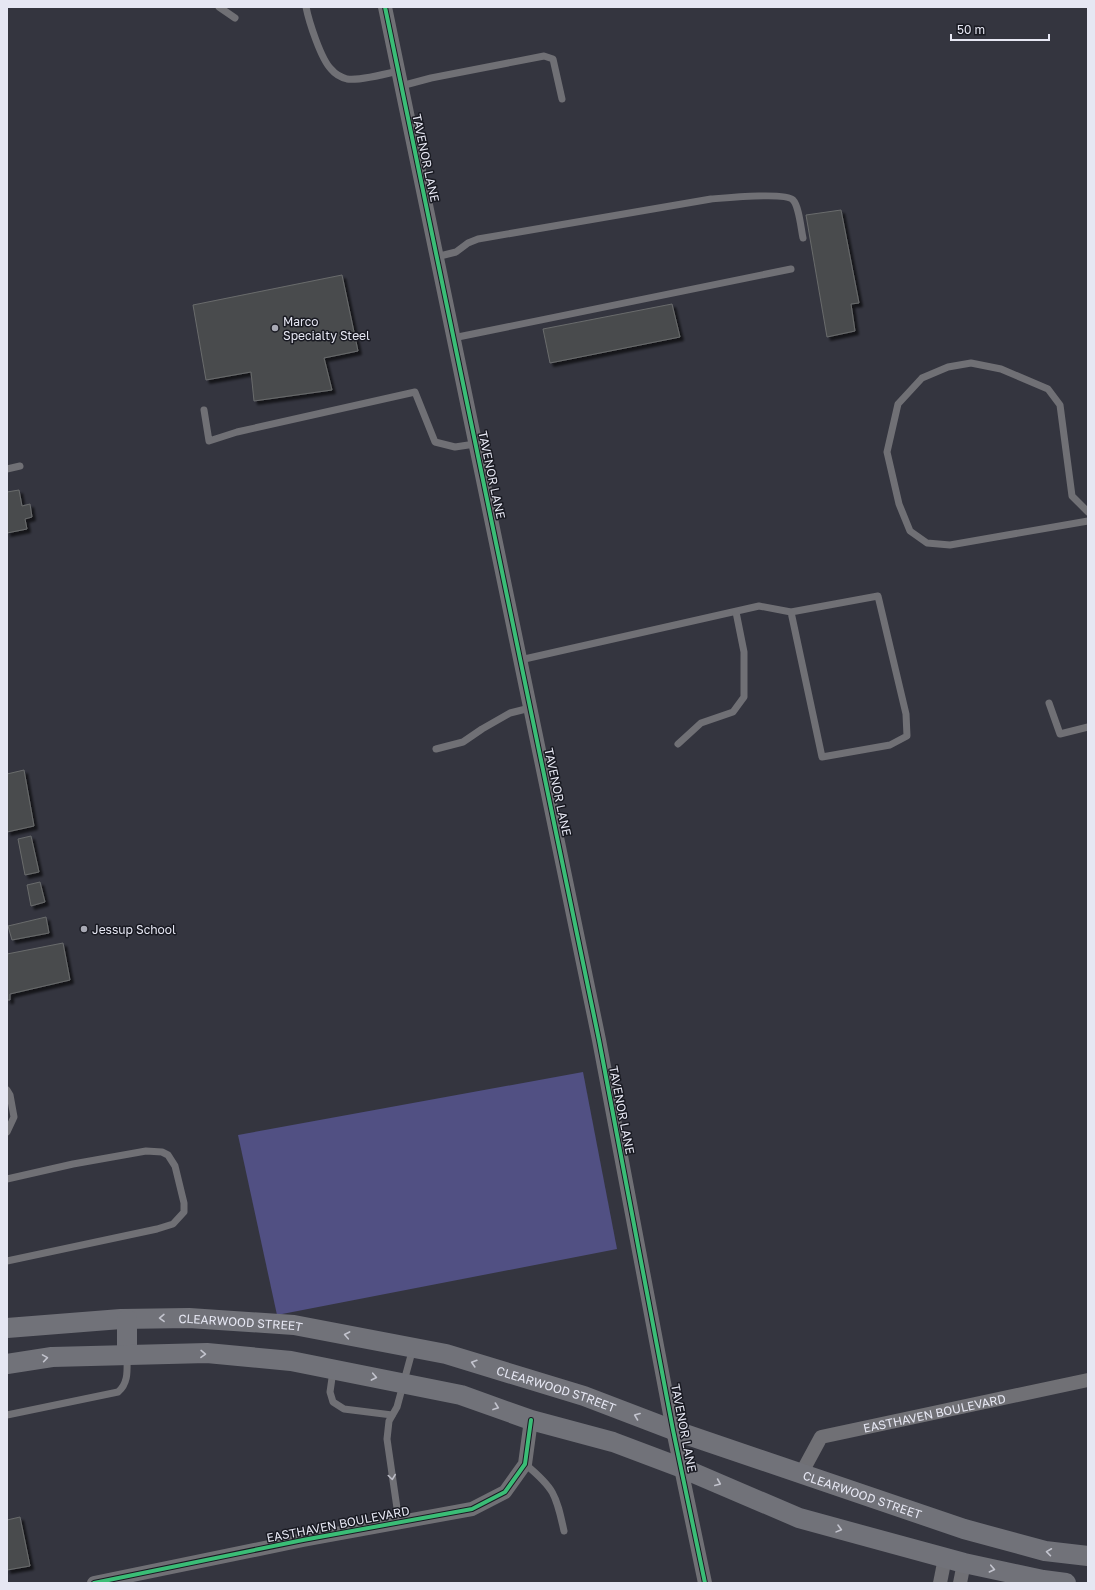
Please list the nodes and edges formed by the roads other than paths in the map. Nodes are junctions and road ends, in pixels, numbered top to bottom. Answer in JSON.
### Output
{"nodes":[{"id":1,"x":219,"y":7,"type":"edge"},
{"id":2,"x":306,"y":7,"type":"edge"},
{"id":3,"x":385,"y":7,"type":"edge"},
{"id":4,"x":235,"y":18,"type":"dead end"},
{"id":5,"x":398,"y":71,"type":"junction"},
{"id":6,"x":401,"y":86,"type":"junction"},
{"id":7,"x":562,"y":99,"type":"dead end"},
{"id":8,"x":803,"y":238,"type":"dead end"},
{"id":9,"x":436,"y":257,"type":"junction"},
{"id":10,"x":791,"y":269,"type":"dead end"},
{"id":11,"x":453,"y":338,"type":"junction"},
{"id":12,"x":204,"y":410,"type":"dead end"},
{"id":13,"x":475,"y":444,"type":"junction"},
{"id":14,"x":20,"y":466,"type":"dead end"},
{"id":15,"x":7,"y":469,"type":"edge"},
{"id":16,"x":1088,"y":512,"type":"edge"},
{"id":17,"x":1088,"y":521,"type":"edge"},
{"id":18,"x":736,"y":612,"type":"junction"},
{"id":19,"x":791,"y":612,"type":"junction"},
{"id":20,"x":520,"y":660,"type":"junction"},
{"id":21,"x":1049,"y":703,"type":"dead end"},
{"id":22,"x":530,"y":708,"type":"junction"},
{"id":23,"x":1088,"y":728,"type":"edge"},
{"id":24,"x":678,"y":744,"type":"dead end"},
{"id":25,"x":436,"y":749,"type":"dead end"},
{"id":26,"x":7,"y":1090,"type":"edge"},
{"id":27,"x":7,"y":1132,"type":"edge"},
{"id":28,"x":7,"y":1179,"type":"edge"},
{"id":29,"x":7,"y":1261,"type":"edge"},
{"id":30,"x":127,"y":1318,"type":"junction"},
{"id":31,"x":7,"y":1328,"type":"edge"},
{"id":32,"x":413,"y":1348,"type":"junction"},
{"id":33,"x":127,"y":1354,"type":"junction"},
{"id":34,"x":7,"y":1364,"type":"edge"},
{"id":35,"x":333,"y":1369,"type":"junction"},
{"id":36,"x":1088,"y":1380,"type":"edge"},
{"id":37,"x":404,"y":1383,"type":"junction"},
{"id":38,"x":7,"y":1415,"type":"edge"},
{"id":39,"x":392,"y":1415,"type":"junction"},
{"id":40,"x":531,"y":1420,"type":"junction"},
{"id":41,"x":674,"y":1430,"type":"junction"},
{"id":42,"x":525,"y":1464,"type":"junction"},
{"id":43,"x":682,"y":1468,"type":"junction"},
{"id":44,"x":801,"y":1474,"type":"junction"},
{"id":45,"x":399,"y":1522,"type":"junction"},
{"id":46,"x":964,"y":1529,"type":"junction"},
{"id":47,"x":564,"y":1531,"type":"dead end"},
{"id":48,"x":1088,"y":1556,"type":"edge"},
{"id":49,"x":945,"y":1558,"type":"junction"},
{"id":50,"x":964,"y":1563,"type":"junction"},
{"id":51,"x":1017,"y":1579,"type":"edge"},
{"id":52,"x":94,"y":1583,"type":"edge"},
{"id":53,"x":705,"y":1583,"type":"edge"},
{"id":54,"x":940,"y":1583,"type":"edge"},
{"id":55,"x":960,"y":1583,"type":"edge"},
{"id":56,"x":1066,"y":1583,"type":"edge"}],
"edges":[{"from":1,"to":4,"type":"lane"},
{"from":2,"to":5,"type":"lane"},
{"from":3,"to":5,"type":"street","name":"TAVENOR LANE"},
{"from":5,"to":6,"type":"street","name":"TAVENOR LANE"},
{"from":6,"to":7,"type":"lane"},
{"from":6,"to":9,"type":"street","name":"TAVENOR LANE"},
{"from":8,"to":9,"type":"lane"},
{"from":9,"to":11,"type":"street","name":"TAVENOR LANE"},
{"from":10,"to":11,"type":"lane"},
{"from":11,"to":13,"type":"street","name":"TAVENOR LANE"},
{"from":12,"to":13,"type":"lane"},
{"from":13,"to":20,"type":"street","name":"TAVENOR LANE"},
{"from":14,"to":15,"type":"lane"},
{"from":16,"to":17,"type":"lane"},
{"from":18,"to":19,"type":"lane"},
{"from":18,"to":20,"type":"lane"},
{"from":18,"to":24,"type":"lane"},
{"from":19,"to":19,"type":"lane"},
{"from":20,"to":22,"type":"street","name":"TAVENOR LANE"},
{"from":21,"to":23,"type":"lane"},
{"from":22,"to":25,"type":"lane"},
{"from":22,"to":41,"type":"street","name":"TAVENOR LANE"},
{"from":26,"to":27,"type":"lane"},
{"from":28,"to":29,"type":"lane"},
{"from":30,"to":31,"type":"main road","name":"CLEARWOOD STREET"},
{"from":32,"to":30,"type":"main road","name":"CLEARWOOD STREET","one_way":true},
{"from":30,"to":33,"type":"main road"},
{"from":32,"to":37,"type":"lane"},
{"from":41,"to":32,"type":"main road","name":"CLEARWOOD STREET","one_way":true},
{"from":34,"to":33,"type":"main road","one_way":true},
{"from":33,"to":35,"type":"main road","one_way":true},
{"from":33,"to":38,"type":"lane"},
{"from":35,"to":37,"type":"main road","one_way":true},
{"from":35,"to":39,"type":"lane"},
{"from":36,"to":44,"type":"street","name":"EASTHAVEN BOULEVARD"},
{"from":37,"to":39,"type":"lane"},
{"from":37,"to":40,"type":"main road","one_way":true},
{"from":39,"to":45,"type":"lane","one_way":true},
{"from":40,"to":42,"type":"street","name":"EASTHAVEN BOULEVARD"},
{"from":40,"to":43,"type":"main road"},
{"from":41,"to":43,"type":"street","name":"TAVENOR LANE"},
{"from":41,"to":44,"type":"main road","name":"CLEARWOOD STREET"},
{"from":42,"to":45,"type":"street","name":"EASTHAVEN BOULEVARD"},
{"from":42,"to":47,"type":"lane"},
{"from":43,"to":49,"type":"main road","one_way":true},
{"from":43,"to":53,"type":"street","name":"TAVENOR LANE"},
{"from":44,"to":46,"type":"main road","name":"CLEARWOOD STREET"},
{"from":45,"to":52,"type":"street","name":"EASTHAVEN BOULEVARD"},
{"from":48,"to":46,"type":"main road","name":"CLEARWOOD STREET","one_way":true},
{"from":46,"to":49,"type":"main road"},
{"from":46,"to":50,"type":"main road"},
{"from":49,"to":50,"type":"main road"},
{"from":49,"to":54,"type":"street"},
{"from":50,"to":51,"type":"main road","one_way":true},
{"from":50,"to":55,"type":"street"},
{"from":51,"to":56,"type":"main road"}]}
